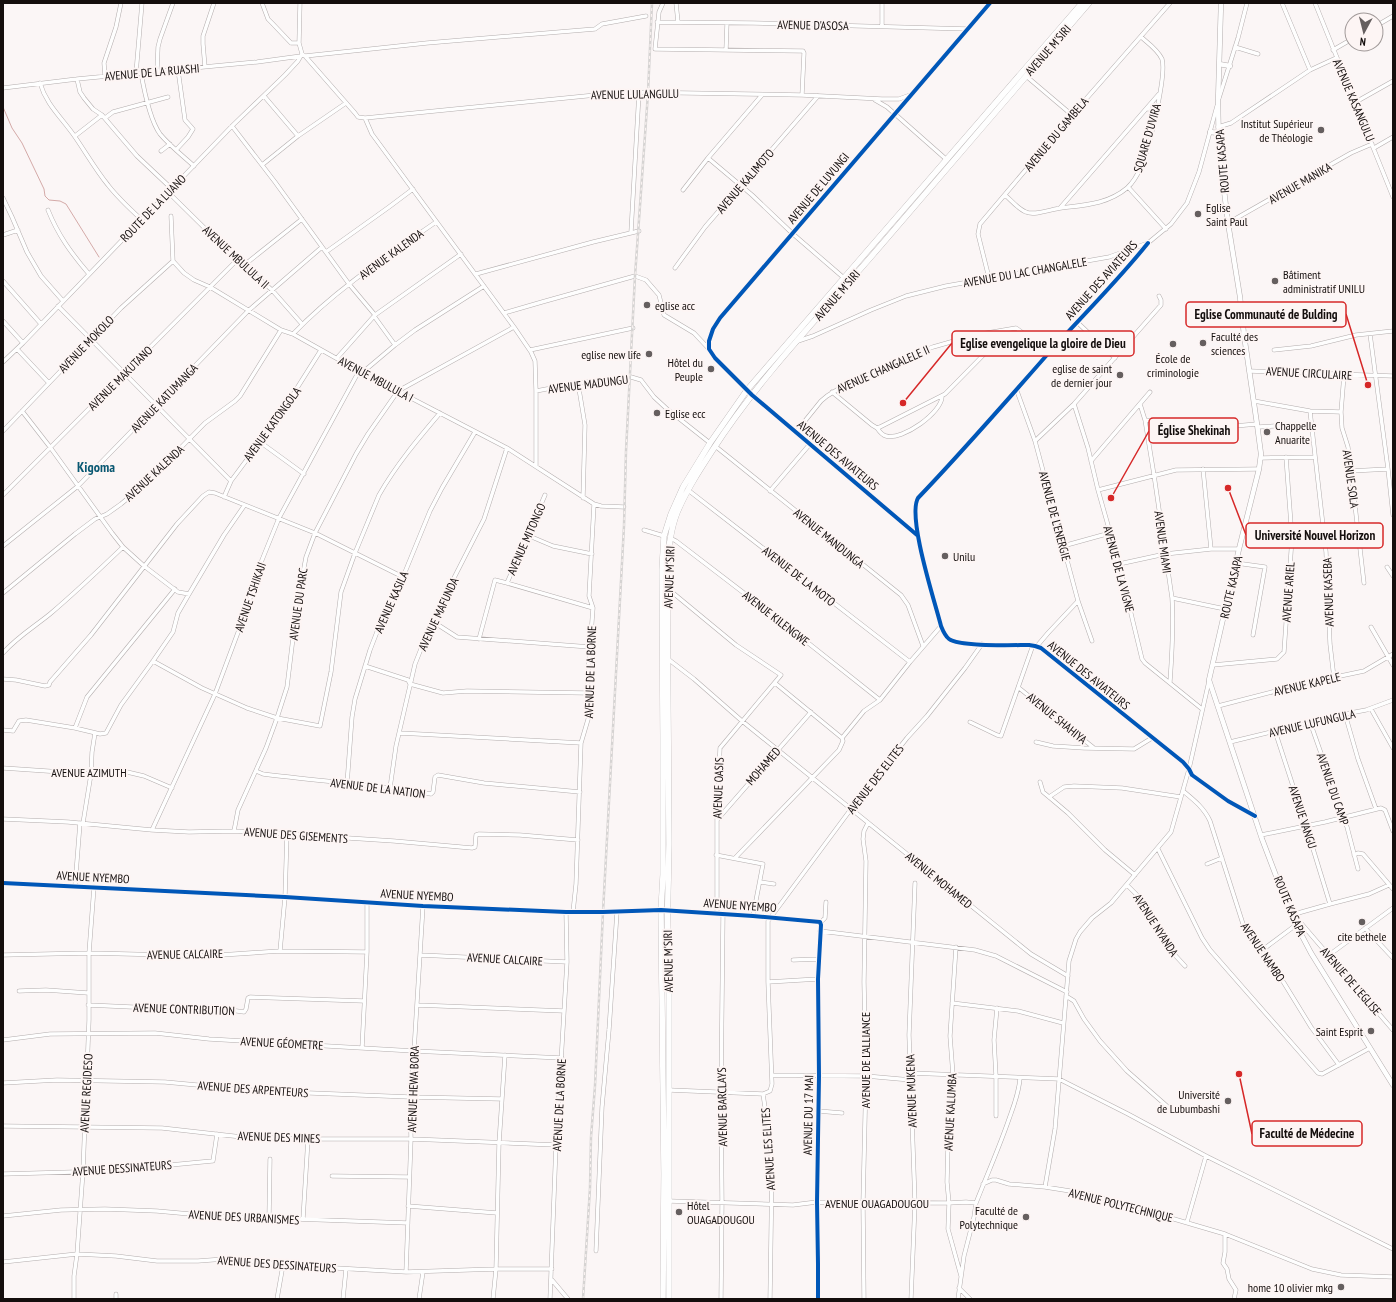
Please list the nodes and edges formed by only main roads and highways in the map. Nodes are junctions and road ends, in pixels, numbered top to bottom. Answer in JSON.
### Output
{"nodes":[{"id":1,"x":1082,"y":3,"type":"edge"},
{"id":2,"x":1089,"y":3,"type":"edge"},
{"id":3,"x":1221,"y":3,"type":"edge"},
{"id":4,"x":1219,"y":64,"type":"junction"},
{"id":5,"x":1230,"y":66,"type":"road end"},
{"id":6,"x":1210,"y":132,"type":"road end"},
{"id":7,"x":1218,"y":133,"type":"junction"},
{"id":8,"x":949,"y":161,"type":"junction"},
{"id":9,"x":713,"y":444,"type":"junction"},
{"id":10,"x":667,"y":537,"type":"junction"},
{"id":11,"x":664,"y":570,"type":"junction"},
{"id":12,"x":664,"y":910,"type":"junction"},
{"id":13,"x":1393,"y":1085,"type":"edge"},
{"id":14,"x":667,"y":1203,"type":"junction"},
{"id":15,"x":663,"y":1299,"type":"edge"},
{"id":16,"x":669,"y":1299,"type":"edge"}],
"edges":[{"from":1,"to":8,"type":"highway","name":"AVENUE M'SIRI"},
{"from":2,"to":8,"type":"highway","name":"AVENUE M'SIRI"},
{"from":3,"to":4,"type":"main road","name":"ROUTE KASAPA"},
{"from":4,"to":5,"type":"main road"},
{"from":4,"to":7,"type":"main road","name":"ROUTE KASAPA"},
{"from":6,"to":7,"type":"main road"},
{"from":7,"to":13,"type":"main road","name":"ROUTE KASAPA"},
{"from":8,"to":9,"type":"highway","name":"AVENUE M'SIRI"},
{"from":8,"to":9,"type":"highway","name":"AVENUE M'SIRI"},
{"from":9,"to":10,"type":"highway","name":"AVENUE M'SIRI"},
{"from":9,"to":10,"type":"highway","name":"AVENUE M'SIRI"},
{"from":10,"to":11,"type":"highway","name":"AVENUE M'SIRI"},
{"from":11,"to":12,"type":"highway","name":"AVENUE M'SIRI"},
{"from":11,"to":12,"type":"highway","name":"AVENUE M'SIRI"},
{"from":12,"to":14,"type":"highway","name":"AVENUE M'SIRI"},
{"from":12,"to":14,"type":"highway","name":"AVENUE M'SIRI"},
{"from":14,"to":15,"type":"highway","name":"AVENUE M'SIRI"},
{"from":14,"to":16,"type":"highway","name":"AVENUE M'SIRI"}]}
